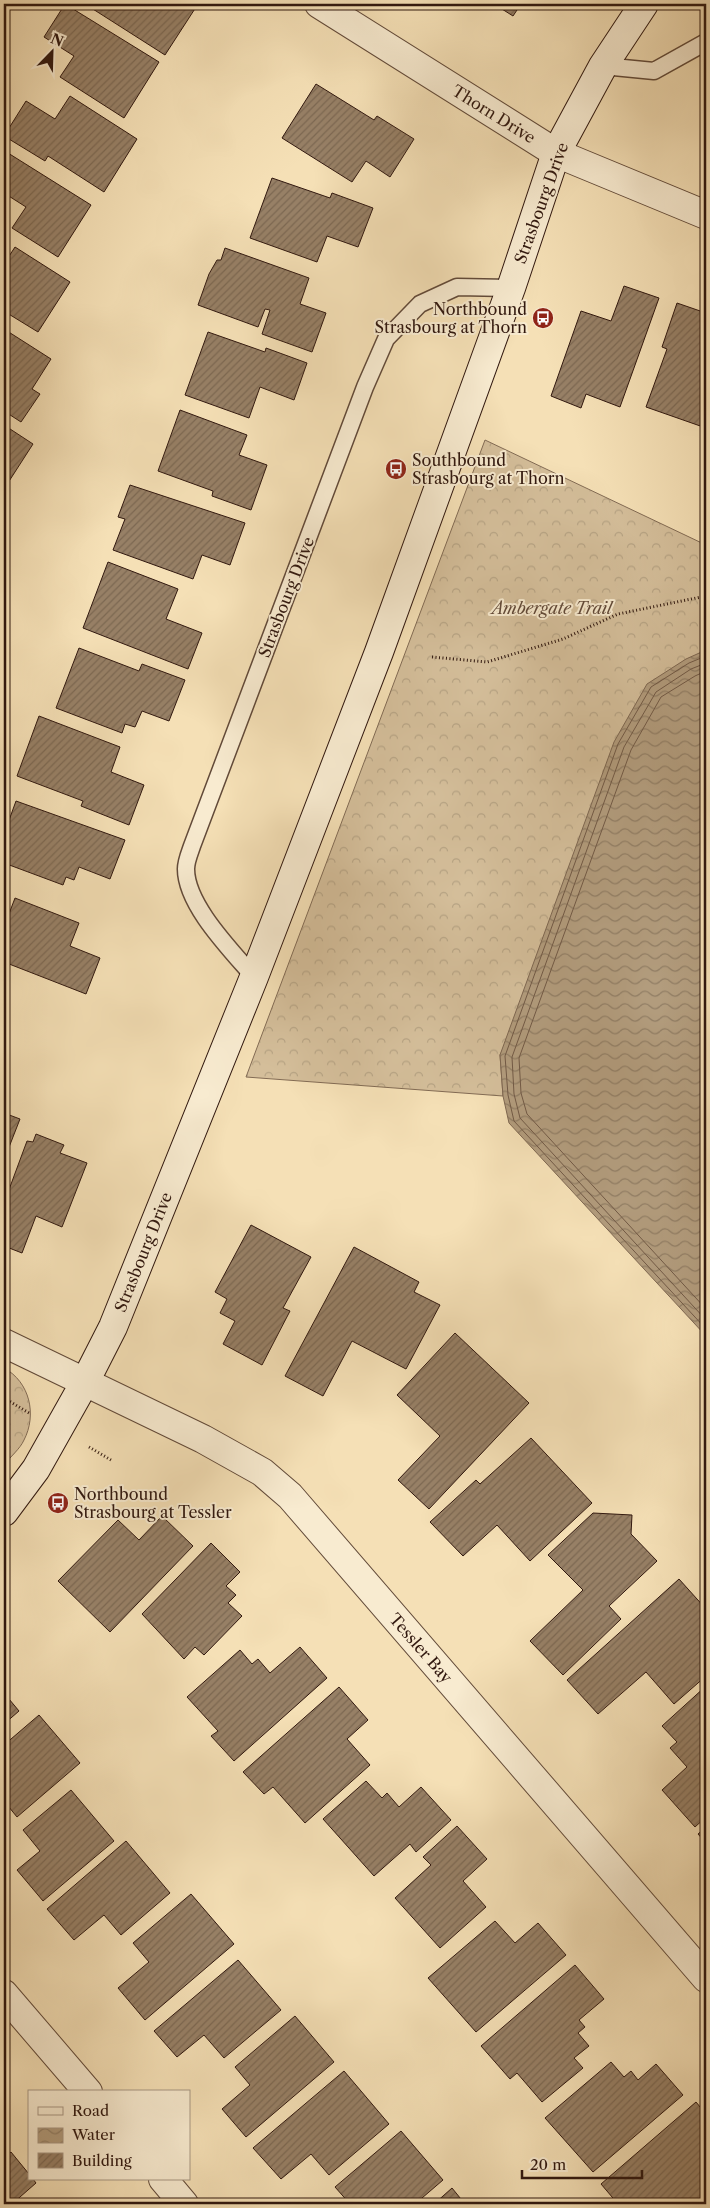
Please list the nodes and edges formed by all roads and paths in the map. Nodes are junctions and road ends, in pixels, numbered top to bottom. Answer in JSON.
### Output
{"nodes":[{"id":1,"x":319,"y":4,"type":"edge"},
{"id":2,"x":644,"y":4,"type":"edge"},
{"id":3,"x":706,"y":42,"type":"edge"},
{"id":4,"x":603,"y":66,"type":"junction"},
{"id":5,"x":556,"y":153,"type":"junction"},
{"id":6,"x":706,"y":215,"type":"edge"},
{"id":7,"x":511,"y":288,"type":"junction"},
{"id":8,"x":706,"y":596,"type":"edge"},
{"id":9,"x":432,"y":657,"type":"dead end"},
{"id":10,"x":254,"y":977,"type":"junction"},
{"id":11,"x":4,"y":1343,"type":"edge"},
{"id":12,"x":85,"y":1382,"type":"junction"},
{"id":13,"x":4,"y":1512,"type":"edge"},
{"id":14,"x":706,"y":1978,"type":"edge"},
{"id":15,"x":4,"y":1994,"type":"edge"},
{"id":16,"x":86,"y":2090,"type":"edge"},
{"id":17,"x":164,"y":2180,"type":"edge"},
{"id":18,"x":184,"y":2204,"type":"edge"}],
"edges":[{"from":1,"to":5,"type":"street","name":"Thorn Drive"},
{"from":2,"to":4,"type":"street","name":"Strasbourg Drive"},
{"from":3,"to":4,"type":"lane"},
{"from":4,"to":5,"type":"street","name":"Strasbourg Drive"},
{"from":5,"to":6,"type":"street","name":"Thorn Drive"},
{"from":5,"to":7,"type":"street","name":"Strasbourg Drive"},
{"from":7,"to":10,"type":"street","name":"Strasbourg Drive"},
{"from":7,"to":10,"type":"lane","name":"Strasbourg Drive"},
{"from":8,"to":9,"type":"path"},
{"from":10,"to":12,"type":"street","name":"Strasbourg Drive"},
{"from":11,"to":12,"type":"street","name":"Tessler Bay"},
{"from":12,"to":13,"type":"street","name":"Strasbourg Drive"},
{"from":12,"to":14,"type":"street","name":"Tessler Bay"},
{"from":15,"to":16,"type":"street"},
{"from":17,"to":18,"type":"street"}]}
